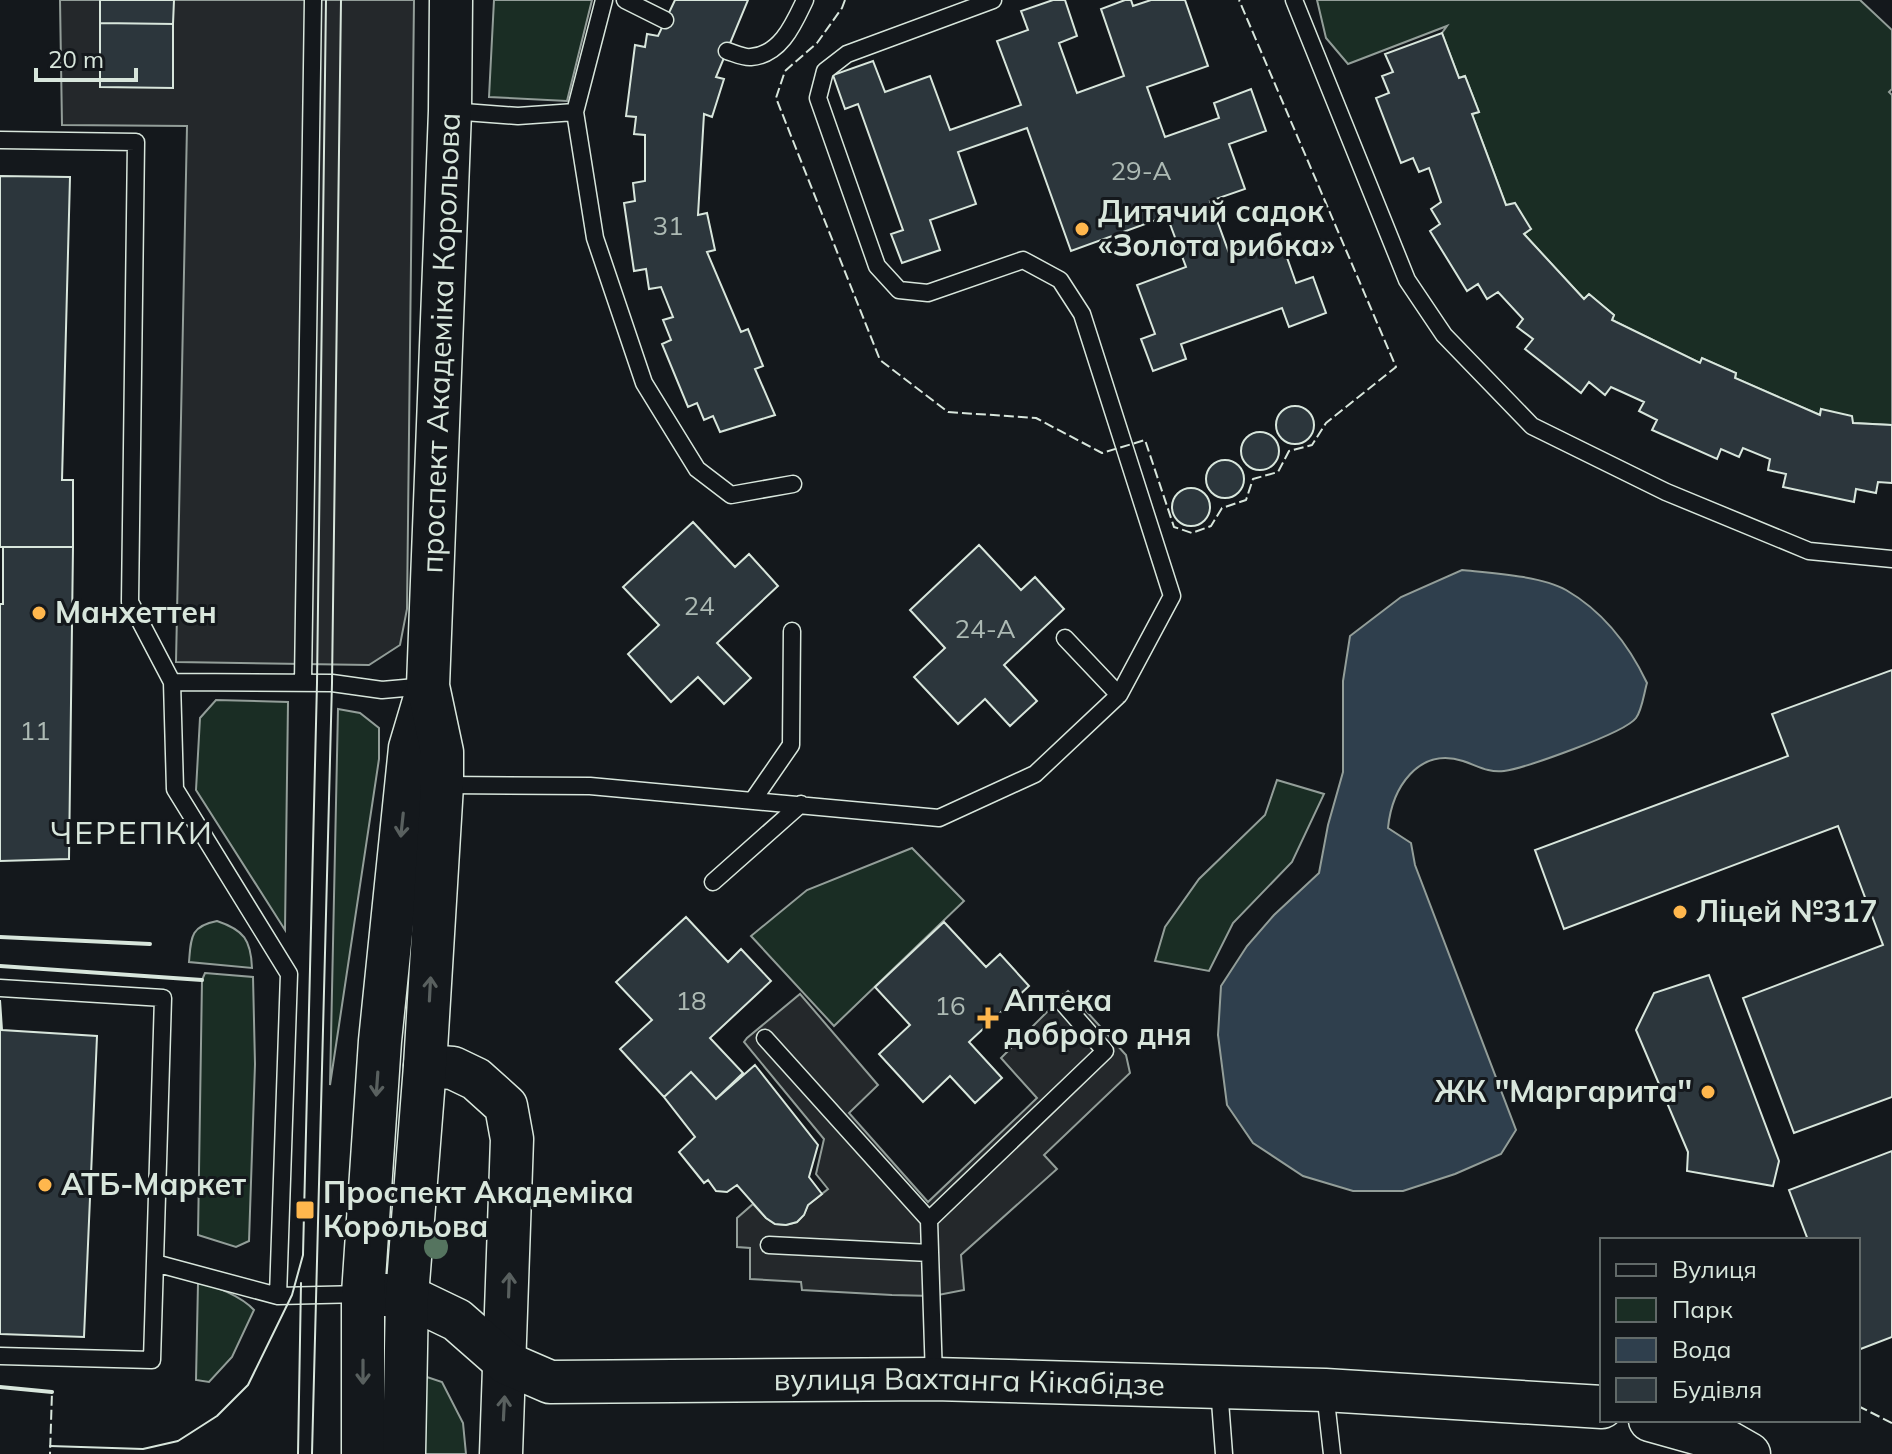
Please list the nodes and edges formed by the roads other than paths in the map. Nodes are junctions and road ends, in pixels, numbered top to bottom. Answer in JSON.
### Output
{"nodes":[{"id":1,"x":313,"y":0,"type":"edge"},
{"id":2,"x":451,"y":0,"type":"edge"},
{"id":3,"x":604,"y":0,"type":"edge"},
{"id":4,"x":625,"y":0,"type":"edge"},
{"id":5,"x":805,"y":0,"type":"edge"},
{"id":6,"x":993,"y":0,"type":"edge"},
{"id":7,"x":1294,"y":0,"type":"edge"},
{"id":8,"x":665,"y":20,"type":"dead end"},
{"id":9,"x":727,"y":51,"type":"dead end"},
{"id":10,"x":450,"y":111,"type":"junction"},
{"id":11,"x":575,"y":112,"type":"junction"},
{"id":12,"x":0,"y":140,"type":"edge"},
{"id":13,"x":793,"y":484,"type":"dead end"},
{"id":14,"x":1892,"y":559,"type":"edge"},
{"id":15,"x":792,"y":631,"type":"dead end"},
{"id":16,"x":1065,"y":638,"type":"dead end"},
{"id":17,"x":172,"y":682,"type":"junction"},
{"id":18,"x":303,"y":682,"type":"junction"},
{"id":19,"x":428,"y":686,"type":"junction"},
{"id":20,"x":1119,"y":695,"type":"junction"},
{"id":21,"x":442,"y":785,"type":"junction"},
{"id":22,"x":753,"y":800,"type":"junction"},
{"id":23,"x":801,"y":804,"type":"junction"},
{"id":24,"x":713,"y":882,"type":"dead end"},
{"id":25,"x":0,"y":988,"type":"edge"},
{"id":26,"x":1063,"y":1003,"type":"dead end"},
{"id":27,"x":765,"y":1038,"type":"dead end"},
{"id":28,"x":425,"y":1066,"type":"junction"},
{"id":29,"x":929,"y":1220,"type":"junction"},
{"id":30,"x":769,"y":1245,"type":"dead end"},
{"id":31,"x":930,"y":1253,"type":"junction"},
{"id":32,"x":155,"y":1263,"type":"junction"},
{"id":33,"x":363,"y":1294,"type":"junction"},
{"id":34,"x":278,"y":1296,"type":"junction"},
{"id":35,"x":407,"y":1296,"type":"junction"},
{"id":36,"x":0,"y":1356,"type":"edge"},
{"id":37,"x":506,"y":1363,"type":"junction"},
{"id":38,"x":934,"y":1379,"type":"junction"},
{"id":39,"x":1218,"y":1386,"type":"junction"},
{"id":40,"x":1325,"y":1390,"type":"junction"},
{"id":41,"x":1600,"y":1407,"type":"edge"},
{"id":42,"x":1657,"y":1422,"type":"edge"},
{"id":43,"x":363,"y":1454,"type":"edge"},
{"id":44,"x":404,"y":1454,"type":"edge"},
{"id":45,"x":501,"y":1454,"type":"edge"},
{"id":46,"x":1224,"y":1454,"type":"edge"},
{"id":47,"x":1332,"y":1454,"type":"edge"},
{"id":48,"x":1749,"y":1454,"type":"edge"}],
"edges":[{"from":1,"to":18,"type":"lane"},
{"from":2,"to":10,"type":"main road","name":"проспект Академіка Корольова"},
{"from":3,"to":11,"type":"lane"},
{"from":4,"to":8,"type":"lane"},
{"from":5,"to":9,"type":"lane"},
{"from":6,"to":20,"type":"lane"},
{"from":7,"to":14,"type":"lane"},
{"from":10,"to":11,"type":"lane"},
{"from":10,"to":19,"type":"main road","name":"проспект Академіка Корольова"},
{"from":11,"to":13,"type":"lane"},
{"from":12,"to":17,"type":"lane"},
{"from":15,"to":22,"type":"lane"},
{"from":16,"to":20,"type":"lane"},
{"from":17,"to":18,"type":"lane"},
{"from":17,"to":34,"type":"lane"},
{"from":18,"to":19,"type":"lane"},
{"from":19,"to":21,"type":"main road","name":"проспект Академіка Корольова"},
{"from":19,"to":33,"type":"main road","name":"проспект Академіка Корольова","one_way":true},
{"from":20,"to":23,"type":"lane"},
{"from":21,"to":22,"type":"lane"},
{"from":28,"to":21,"type":"main road","name":"проспект Академіка Корольова","one_way":true},
{"from":22,"to":23,"type":"lane"},
{"from":23,"to":24,"type":"lane"},
{"from":25,"to":32,"type":"lane"},
{"from":26,"to":29,"type":"lane"},
{"from":27,"to":29,"type":"lane"},
{"from":28,"to":35,"type":"main road","name":"проспект Академіка Корольова"},
{"from":37,"to":28,"type":"main road","one_way":true},
{"from":29,"to":31,"type":"lane"},
{"from":30,"to":31,"type":"lane"},
{"from":31,"to":38,"type":"lane"},
{"from":32,"to":34,"type":"lane"},
{"from":32,"to":36,"type":"lane"},
{"from":33,"to":34,"type":"lane"},
{"from":33,"to":35,"type":"main road","name":"вулиця Вахтанга Кікабідзе"},
{"from":33,"to":43,"type":"main road","name":"проспект Академіка Корольова","one_way":true},
{"from":35,"to":37,"type":"main road","name":"вулиця Вахтанга Кікабідзе"},
{"from":35,"to":44,"type":"main road","name":"проспект Академіка Корольова"},
{"from":37,"to":38,"type":"main road","name":"вулиця Вахтанга Кікабідзе"},
{"from":45,"to":37,"type":"main road","one_way":true},
{"from":38,"to":39,"type":"main road","name":"вулиця Вахтанга Кікабідзе"},
{"from":39,"to":40,"type":"main road","name":"вулиця Вахтанга Кікабідзе"},
{"from":39,"to":46,"type":"lane"},
{"from":40,"to":41,"type":"main road","name":"вулиця Вахтанга Кікабідзе"},
{"from":40,"to":47,"type":"lane"},
{"from":42,"to":48,"type":"main road"}]}
